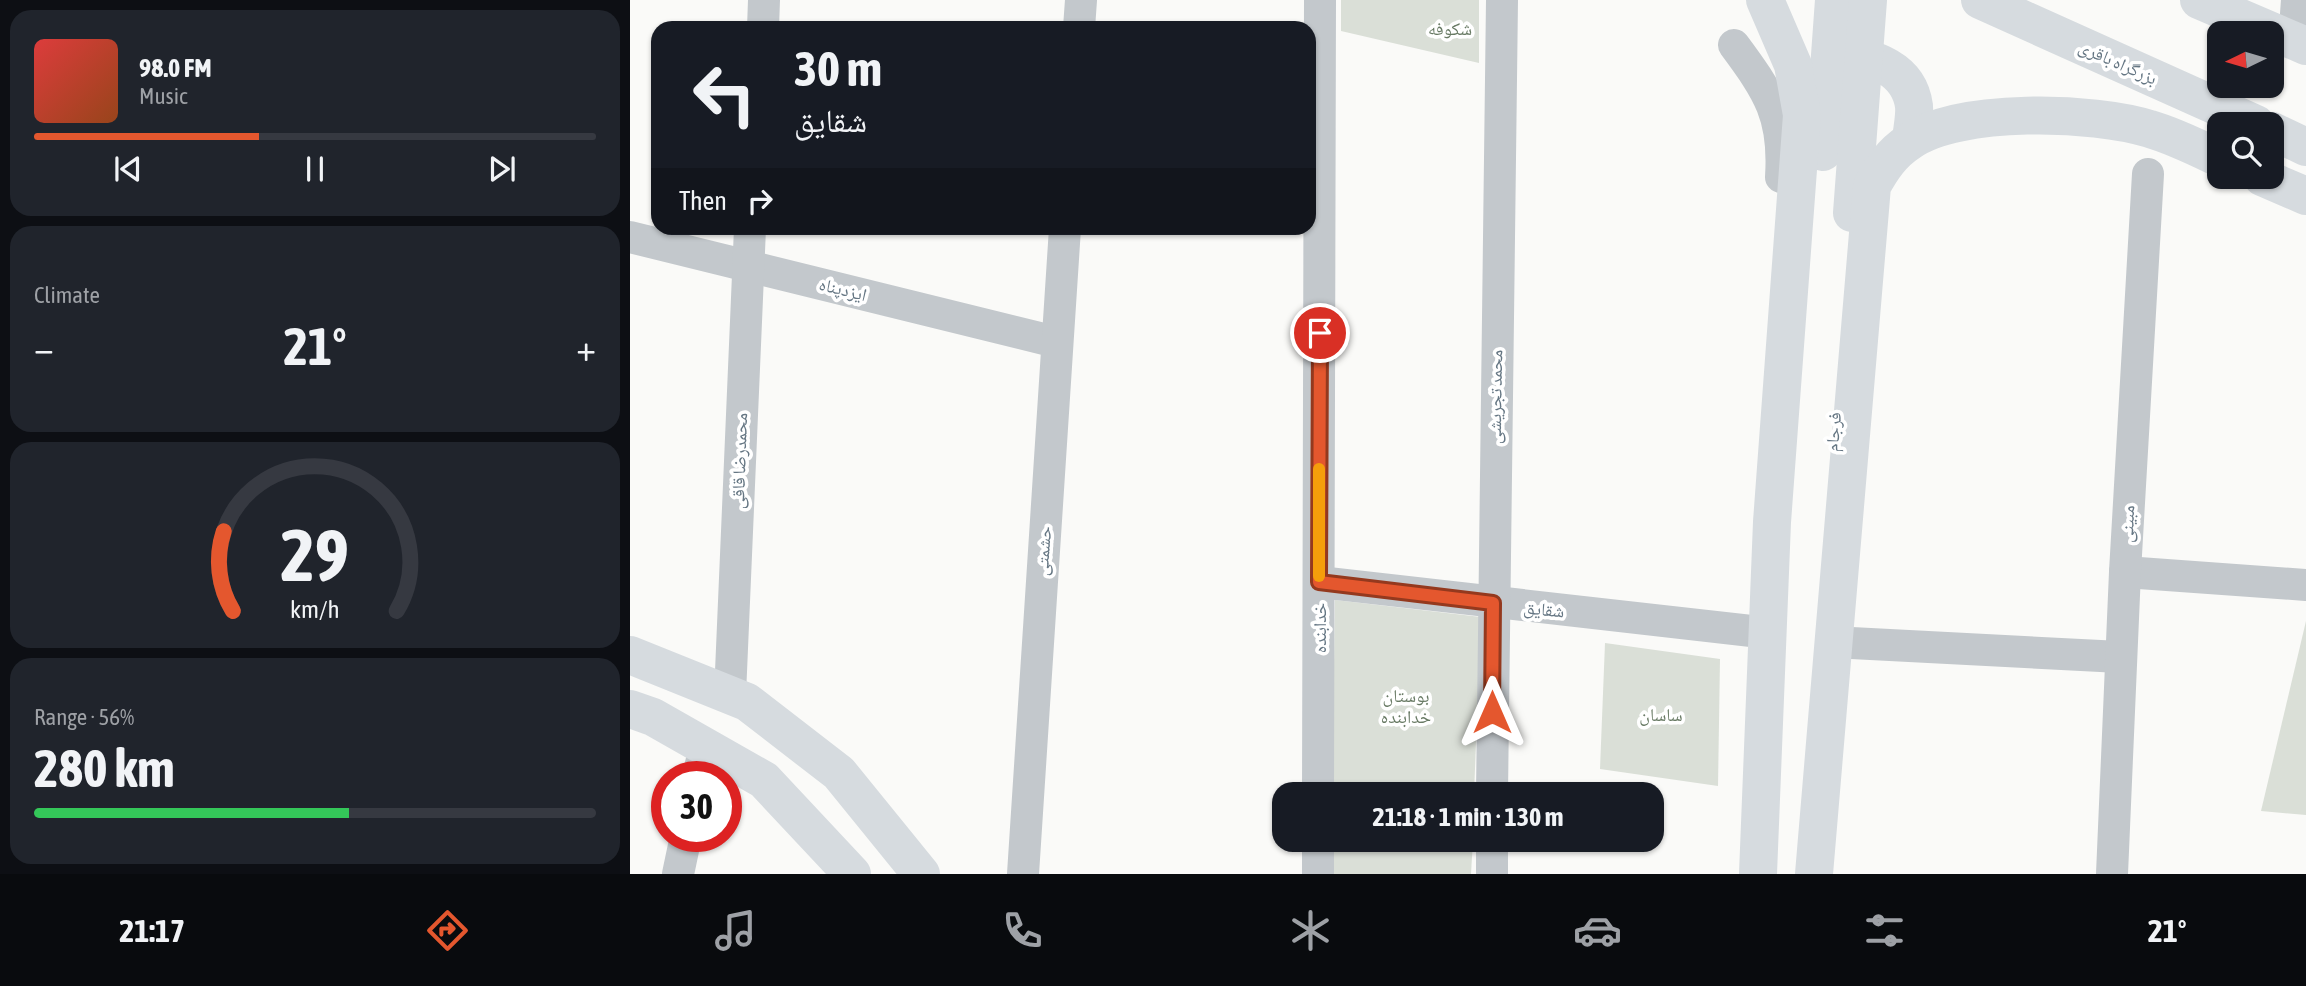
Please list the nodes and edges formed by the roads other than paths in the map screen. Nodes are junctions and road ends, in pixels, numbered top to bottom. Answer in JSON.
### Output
{"nodes":[{"id":1,"x":764,"y":0,"type":"edge"},
{"id":2,"x":1081,"y":0,"type":"edge"},
{"id":3,"x":1320,"y":0,"type":"edge"},
{"id":4,"x":1502,"y":0,"type":"edge"},
{"id":5,"x":1765,"y":0,"type":"edge"},
{"id":6,"x":1834,"y":0,"type":"edge"},
{"id":7,"x":1868,"y":0,"type":"edge"},
{"id":8,"x":1980,"y":0,"type":"edge"},
{"id":9,"x":2199,"y":0,"type":"edge"},
{"id":10,"x":2300,"y":20,"type":"edge"},
{"id":11,"x":763,"y":21,"type":"edge"},
{"id":12,"x":1080,"y":21,"type":"edge"},
{"id":13,"x":1734,"y":45,"type":"dead end"},
{"id":14,"x":2229,"y":112,"type":"edge"},
{"id":15,"x":1802,"y":115,"type":"junction"},
{"id":16,"x":2284,"y":137,"type":"edge"},
{"id":17,"x":1911,"y":140,"type":"junction"},
{"id":18,"x":2306,"y":147,"type":"edge"},
{"id":19,"x":2207,"y":153,"type":"edge"},
{"id":20,"x":2148,"y":174,"type":"dead end"},
{"id":21,"x":2284,"y":186,"type":"edge"},
{"id":22,"x":2306,"y":196,"type":"edge"},
{"id":23,"x":749,"y":235,"type":"edge"},
{"id":24,"x":1064,"y":235,"type":"edge"},
{"id":25,"x":630,"y":237,"type":"edge"},
{"id":26,"x":747,"y":266,"type":"junction"},
{"id":27,"x":1056,"y":342,"type":"junction"},
{"id":28,"x":2124,"y":572,"type":"junction"},
{"id":29,"x":1319,"y":582,"type":"junction"},
{"id":30,"x":2306,"y":585,"type":"edge"},
{"id":31,"x":1493,"y":603,"type":"junction"},
{"id":32,"x":1759,"y":632,"type":"junction"},
{"id":33,"x":1832,"y":642,"type":"junction"},
{"id":34,"x":630,"y":655,"type":"edge"},
{"id":35,"x":2120,"y":657,"type":"junction"},
{"id":36,"x":730,"y":695,"type":"junction"},
{"id":37,"x":630,"y":709,"type":"edge"},
{"id":38,"x":701,"y":761,"type":"edge"},
{"id":39,"x":742,"y":773,"type":"edge"},
{"id":40,"x":1318,"y":782,"type":"edge"},
{"id":41,"x":1492,"y":782,"type":"edge"},
{"id":42,"x":1788,"y":798,"type":"junction"},
{"id":43,"x":683,"y":852,"type":"edge"},
{"id":44,"x":1318,"y":852,"type":"edge"},
{"id":45,"x":1492,"y":852,"type":"edge"},
{"id":46,"x":1758,"y":864,"type":"edge"},
{"id":47,"x":1814,"y":868,"type":"edge"},
{"id":48,"x":847,"y":871,"type":"edge"},
{"id":49,"x":678,"y":874,"type":"edge"},
{"id":50,"x":921,"y":874,"type":"edge"},
{"id":51,"x":1023,"y":874,"type":"edge"},
{"id":52,"x":1318,"y":874,"type":"edge"},
{"id":53,"x":1492,"y":874,"type":"edge"},
{"id":54,"x":2112,"y":874,"type":"edge"}],
"edges":[{"from":1,"to":11,"type":"street"},
{"from":2,"to":12,"type":"street"},
{"from":3,"to":29,"type":"street","name":"خدابنده"},
{"from":4,"to":31,"type":"street","name":"محمد تجریشی"},
{"from":5,"to":15,"type":"main road"},
{"from":6,"to":42,"type":"main road","name":"فرجام"},
{"from":7,"to":42,"type":"main road","name":"فرجام"},
{"from":8,"to":14,"type":"main road","name":"بزرگراه باقری"},
{"from":9,"to":10,"type":"main road"},
{"from":13,"to":32,"type":"street"},
{"from":15,"to":17,"type":"main road"},
{"from":15,"to":32,"type":"main road"},
{"from":16,"to":18,"type":"main road"},
{"from":17,"to":19,"type":"main road"},
{"from":17,"to":33,"type":"main road"},
{"from":20,"to":28,"type":"street","name":"مبینی"},
{"from":21,"to":22,"type":"main road"},
{"from":23,"to":26,"type":"street","name":"محمدرضا قاقی"},
{"from":24,"to":27,"type":"street","name":"حشمتی"},
{"from":25,"to":26,"type":"street","name":"ایزدپناه"},
{"from":26,"to":27,"type":"street","name":"ایزدپناه"},
{"from":26,"to":36,"type":"street","name":"محمدرضا قاقی"},
{"from":27,"to":51,"type":"street","name":"حشمتی"},
{"from":28,"to":30,"type":"street"},
{"from":28,"to":35,"type":"street","name":"مبینی"},
{"from":29,"to":31,"type":"street","name":"شقایق"},
{"from":29,"to":40,"type":"street","name":"خدابنده"},
{"from":31,"to":32,"type":"street","name":"شقایق"},
{"from":31,"to":41,"type":"street","name":"محمد تجریشی"},
{"from":32,"to":46,"type":"main road"},
{"from":33,"to":35,"type":"street"},
{"from":33,"to":47,"type":"main road"},
{"from":34,"to":36,"type":"main road"},
{"from":35,"to":54,"type":"street","name":"مبینی"},
{"from":36,"to":50,"type":"main road"},
{"from":37,"to":38,"type":"main road"},
{"from":39,"to":48,"type":"main road"},
{"from":42,"to":46,"type":"main road","name":"فرجام"},
{"from":42,"to":47,"type":"main road","name":"فرجام"},
{"from":43,"to":49,"type":"street"},
{"from":44,"to":52,"type":"street"},
{"from":45,"to":53,"type":"street"}]}
